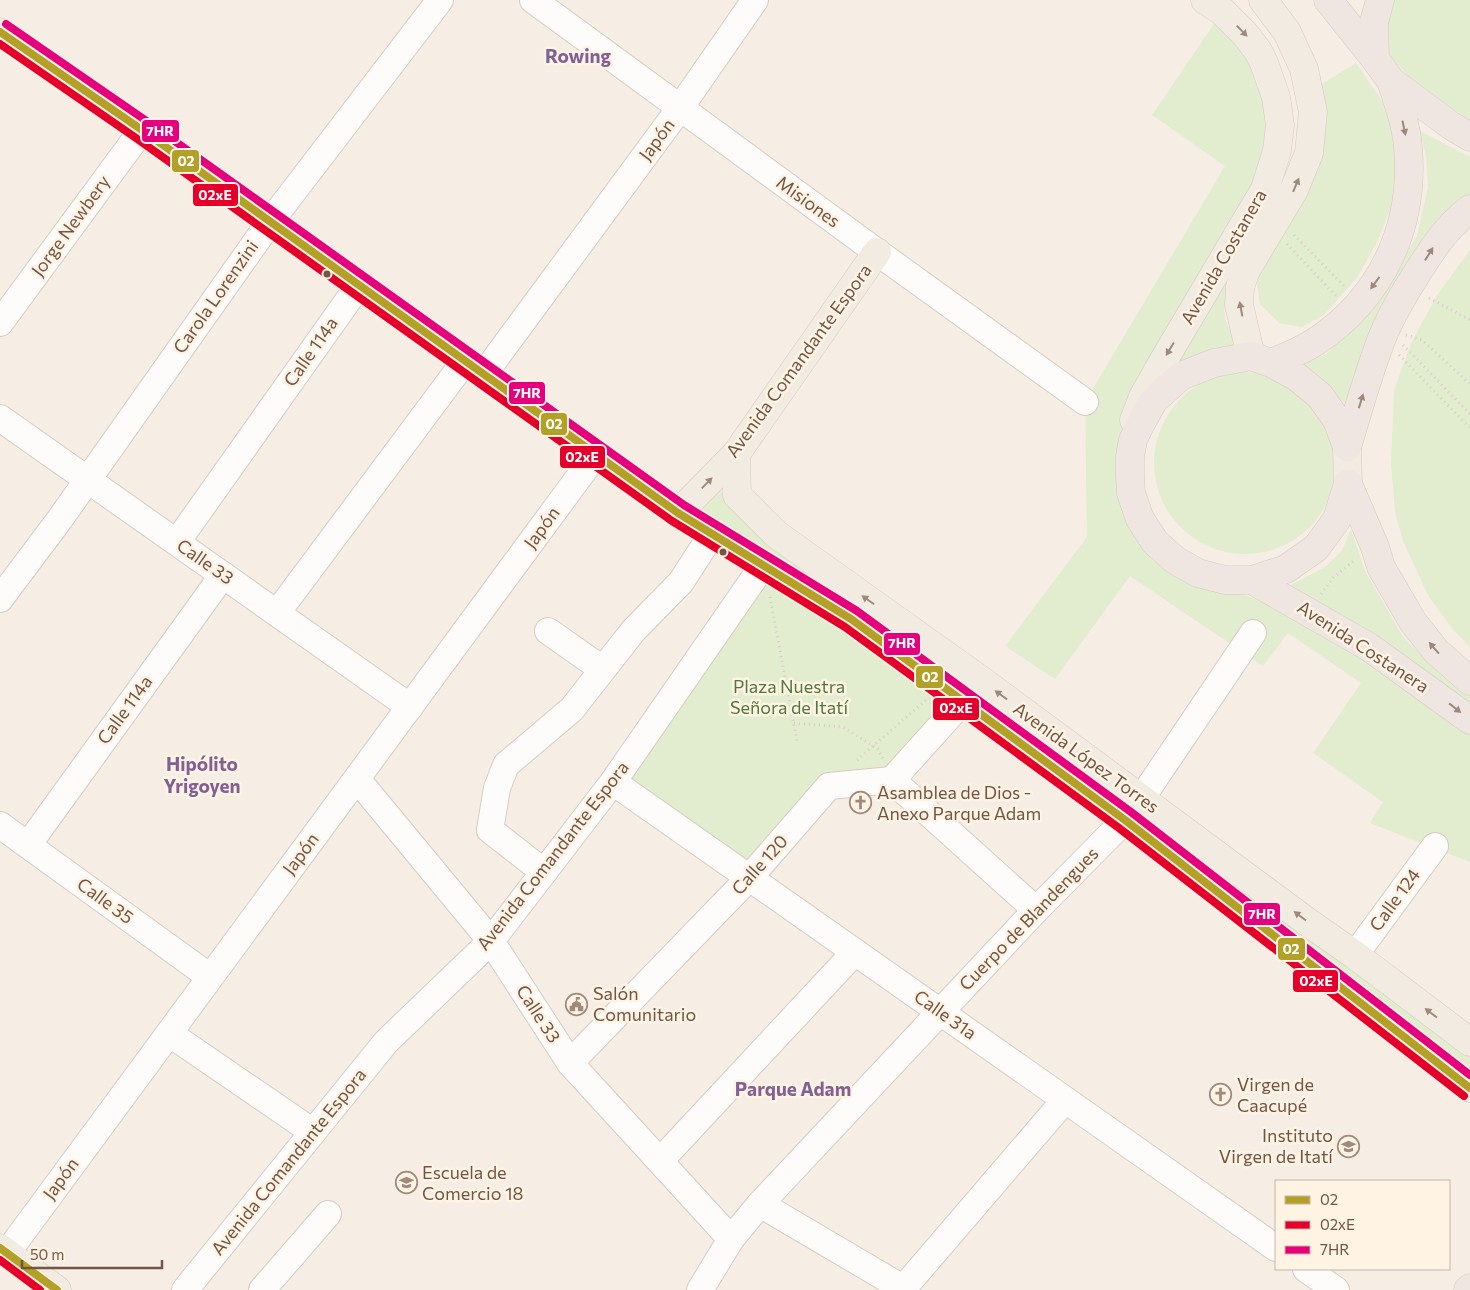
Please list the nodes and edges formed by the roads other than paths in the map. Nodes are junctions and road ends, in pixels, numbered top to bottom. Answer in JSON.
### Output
{"nodes":[{"id":1,"x":440,"y":0,"type":"edge"},
{"id":2,"x":533,"y":0,"type":"edge"},
{"id":3,"x":755,"y":0,"type":"edge"},
{"id":4,"x":1205,"y":0,"type":"edge"},
{"id":5,"x":1263,"y":0,"type":"edge"},
{"id":6,"x":1328,"y":0,"type":"edge"},
{"id":7,"x":1380,"y":0,"type":"edge"},
{"id":8,"x":0,"y":32,"type":"edge"},
{"id":9,"x":1375,"y":58,"type":"junction"},
{"id":10,"x":1391,"y":81,"type":"junction"},
{"id":11,"x":680,"y":108,"type":"junction"},
{"id":12,"x":142,"y":130,"type":"junction"},
{"id":13,"x":1470,"y":137,"type":"edge"},
{"id":14,"x":1470,"y":209,"type":"edge"},
{"id":15,"x":270,"y":222,"type":"junction"},
{"id":16,"x":877,"y":252,"type":"junction"},
{"id":17,"x":359,"y":285,"type":"junction"},
{"id":18,"x":0,"y":323,"type":"edge"},
{"id":19,"x":1261,"y":360,"type":"junction"},
{"id":20,"x":474,"y":368,"type":"junction"},
{"id":21,"x":1085,"y":402,"type":"dead end"},
{"id":22,"x":0,"y":418,"type":"edge"},
{"id":23,"x":1133,"y":440,"type":"junction"},
{"id":24,"x":1346,"y":448,"type":"junction"},
{"id":25,"x":596,"y":454,"type":"junction"},
{"id":26,"x":736,"y":454,"type":"junction"},
{"id":27,"x":86,"y":480,"type":"junction"},
{"id":28,"x":1348,"y":484,"type":"junction"},
{"id":29,"x":678,"y":513,"type":"junction"},
{"id":30,"x":712,"y":534,"type":"junction"},
{"id":31,"x":177,"y":542,"type":"junction"},
{"id":32,"x":764,"y":564,"type":"junction"},
{"id":33,"x":223,"y":575,"type":"junction"},
{"id":34,"x":1252,"y":580,"type":"junction"},
{"id":35,"x":0,"y":600,"type":"edge"},
{"id":36,"x":278,"y":613,"type":"junction"},
{"id":37,"x":548,"y":631,"type":"dead end"},
{"id":38,"x":1253,"y":634,"type":"dead end"},
{"id":39,"x":602,"y":669,"type":"junction"},
{"id":40,"x":1470,"y":681,"type":"edge"},
{"id":41,"x":953,"y":693,"type":"junction"},
{"id":42,"x":410,"y":707,"type":"junction"},
{"id":43,"x":1470,"y":720,"type":"edge"},
{"id":44,"x":357,"y":779,"type":"junction"},
{"id":45,"x":892,"y":780,"type":"junction"},
{"id":46,"x":613,"y":782,"type":"junction"},
{"id":47,"x":1141,"y":799,"type":"junction"},
{"id":48,"x":1124,"y":820,"type":"junction"},
{"id":49,"x":0,"y":825,"type":"edge"},
{"id":50,"x":28,"y":845,"type":"junction"},
{"id":51,"x":1435,"y":846,"type":"dead end"},
{"id":52,"x":544,"y":872,"type":"junction"},
{"id":53,"x":749,"y":878,"type":"junction"},
{"id":54,"x":1036,"y":910,"type":"junction"},
{"id":55,"x":491,"y":941,"type":"junction"},
{"id":56,"x":855,"y":952,"type":"junction"},
{"id":57,"x":1355,"y":955,"type":"junction"},
{"id":58,"x":210,"y":977,"type":"junction"},
{"id":59,"x":940,"y":1012,"type":"junction"},
{"id":60,"x":170,"y":1034,"type":"junction"},
{"id":61,"x":1470,"y":1042,"type":"edge"},
{"id":62,"x":570,"y":1063,"type":"junction"},
{"id":63,"x":1470,"y":1088,"type":"edge"},
{"id":64,"x":1065,"y":1100,"type":"junction"},
{"id":65,"x":313,"y":1132,"type":"junction"},
{"id":66,"x":660,"y":1162,"type":"junction"},
{"id":67,"x":760,"y":1204,"type":"junction"},
{"id":68,"x":328,"y":1214,"type":"dead end"},
{"id":69,"x":731,"y":1239,"type":"junction"},
{"id":70,"x":1275,"y":1247,"type":"edge"},
{"id":71,"x":3,"y":1251,"type":"edge"},
{"id":72,"x":1307,"y":1270,"type":"edge"},
{"id":73,"x":57,"y":1290,"type":"edge"},
{"id":74,"x":185,"y":1290,"type":"edge"},
{"id":75,"x":262,"y":1290,"type":"edge"},
{"id":76,"x":700,"y":1290,"type":"edge"},
{"id":77,"x":904,"y":1290,"type":"edge"},
{"id":78,"x":1336,"y":1290,"type":"edge"}],
"edges":[{"from":1,"to":15,"type":"street","name":"Carola Lorenzini"},
{"from":2,"to":11,"type":"street","name":"Misiones"},
{"from":3,"to":11,"type":"street","name":"Japón"},
{"from":4,"to":23,"type":"main road","name":"Avenida Costanera","one_way":true},
{"from":19,"to":5,"type":"main road","name":"Avenida Costanera","one_way":true},
{"from":6,"to":9,"type":"highway"},
{"from":7,"to":9,"type":"highway"},
{"from":8,"to":12,"type":"main road","name":"Avenida López Torres"},
{"from":9,"to":10,"type":"highway"},
{"from":10,"to":13,"type":"highway"},
{"from":10,"to":19,"type":"highway","one_way":true},
{"from":11,"to":16,"type":"street","name":"Misiones"},
{"from":11,"to":20,"type":"street","name":"Japón"},
{"from":12,"to":15,"type":"main road","name":"Avenida López Torres"},
{"from":12,"to":18,"type":"street","name":"Jorge Newbery"},
{"from":24,"to":14,"type":"highway","one_way":true},
{"from":15,"to":17,"type":"main road","name":"Avenida López Torres"},
{"from":15,"to":27,"type":"street","name":"Carola Lorenzini"},
{"from":16,"to":21,"type":"street","name":"Misiones"},
{"from":16,"to":26,"type":"main road","name":"Avenida Comandante Espora"},
{"from":17,"to":20,"type":"main road","name":"Avenida López Torres"},
{"from":17,"to":31,"type":"street","name":"Calle 114a"},
{"from":19,"to":23,"type":"highway"},
{"from":19,"to":24,"type":"highway"},
{"from":20,"to":25,"type":"main road","name":"Avenida López Torres"},
{"from":20,"to":36,"type":"street","name":"Japón"},
{"from":22,"to":27,"type":"street","name":"Calle 33"},
{"from":23,"to":34,"type":"highway"},
{"from":24,"to":28,"type":"main road"},
{"from":25,"to":29,"type":"main road","name":"Avenida López Torres"},
{"from":25,"to":42,"type":"street","name":"Japón"},
{"from":29,"to":26,"type":"main road","name":"Avenida Comandante Espora","one_way":true},
{"from":47,"to":26,"type":"main road","name":"Avenida López Torres","one_way":true},
{"from":27,"to":31,"type":"street","name":"Calle 33"},
{"from":27,"to":35,"type":"street","name":"Carola Lorenzini"},
{"from":28,"to":34,"type":"highway"},
{"from":40,"to":28,"type":"highway","name":"Avenida Costanera","one_way":true},
{"from":29,"to":30,"type":"main road","name":"Avenida López Torres"},
{"from":30,"to":32,"type":"main road","name":"Avenida López Torres"},
{"from":30,"to":39,"type":"street"},
{"from":31,"to":33,"type":"street","name":"Calle 33"},
{"from":32,"to":41,"type":"main road","name":"Avenida López Torres"},
{"from":32,"to":46,"type":"street","name":"Avenida Comandante Espora"},
{"from":33,"to":36,"type":"street","name":"Calle 33"},
{"from":33,"to":50,"type":"street","name":"Calle 114a"},
{"from":34,"to":43,"type":"highway","name":"Avenida Costanera","one_way":true},
{"from":36,"to":42,"type":"street","name":"Calle 33"},
{"from":37,"to":39,"type":"street"},
{"from":38,"to":47,"type":"street"},
{"from":39,"to":52,"type":"street"},
{"from":41,"to":45,"type":"street"},
{"from":41,"to":48,"type":"main road","name":"Avenida López Torres"},
{"from":42,"to":44,"type":"street","name":"Japón"},
{"from":44,"to":55,"type":"street","name":"Calle 33"},
{"from":44,"to":58,"type":"street","name":"Japón"},
{"from":45,"to":53,"type":"street","name":"Calle 120"},
{"from":45,"to":54,"type":"street"},
{"from":46,"to":52,"type":"street","name":"Avenida Comandante Espora"},
{"from":46,"to":53,"type":"street","name":"Calle 31a"},
{"from":57,"to":47,"type":"main road","name":"Avenida López Torres","one_way":true},
{"from":48,"to":54,"type":"street","name":"Cuerpo de Blandengues"},
{"from":48,"to":63,"type":"main road","name":"Avenida López Torres"},
{"from":49,"to":50,"type":"street","name":"Calle 35"},
{"from":50,"to":58,"type":"street","name":"Calle 35"},
{"from":51,"to":57,"type":"street","name":"Calle 124"},
{"from":52,"to":55,"type":"street","name":"Avenida Comandante Espora"},
{"from":53,"to":56,"type":"street","name":"Calle 31a"},
{"from":53,"to":62,"type":"street","name":"Calle 120"},
{"from":54,"to":59,"type":"street","name":"Cuerpo de Blandengues"},
{"from":55,"to":62,"type":"street","name":"Calle 33"},
{"from":55,"to":65,"type":"street","name":"Avenida Comandante Espora"},
{"from":56,"to":59,"type":"street","name":"Calle 31a"},
{"from":56,"to":66,"type":"street"},
{"from":61,"to":57,"type":"main road","name":"Avenida López Torres","one_way":true},
{"from":58,"to":60,"type":"street","name":"Japón"},
{"from":59,"to":64,"type":"street","name":"Calle 31a"},
{"from":59,"to":67,"type":"street","name":"Cuerpo de Blandengues"},
{"from":60,"to":65,"type":"street"},
{"from":60,"to":71,"type":"street","name":"Japón"},
{"from":62,"to":66,"type":"street","name":"Calle 33"},
{"from":64,"to":70,"type":"street","name":"Calle 31a"},
{"from":64,"to":77,"type":"street"},
{"from":65,"to":74,"type":"street","name":"Avenida Comandante Espora"},
{"from":66,"to":69,"type":"street","name":"Calle 33"},
{"from":67,"to":69,"type":"street","name":"Cuerpo de Blandengues"},
{"from":67,"to":77,"type":"street"},
{"from":68,"to":75,"type":"street"},
{"from":69,"to":76,"type":"street","name":"Cuerpo de Blandengues"},
{"from":71,"to":73,"type":"main road"},
{"from":72,"to":78,"type":"street"}]}
